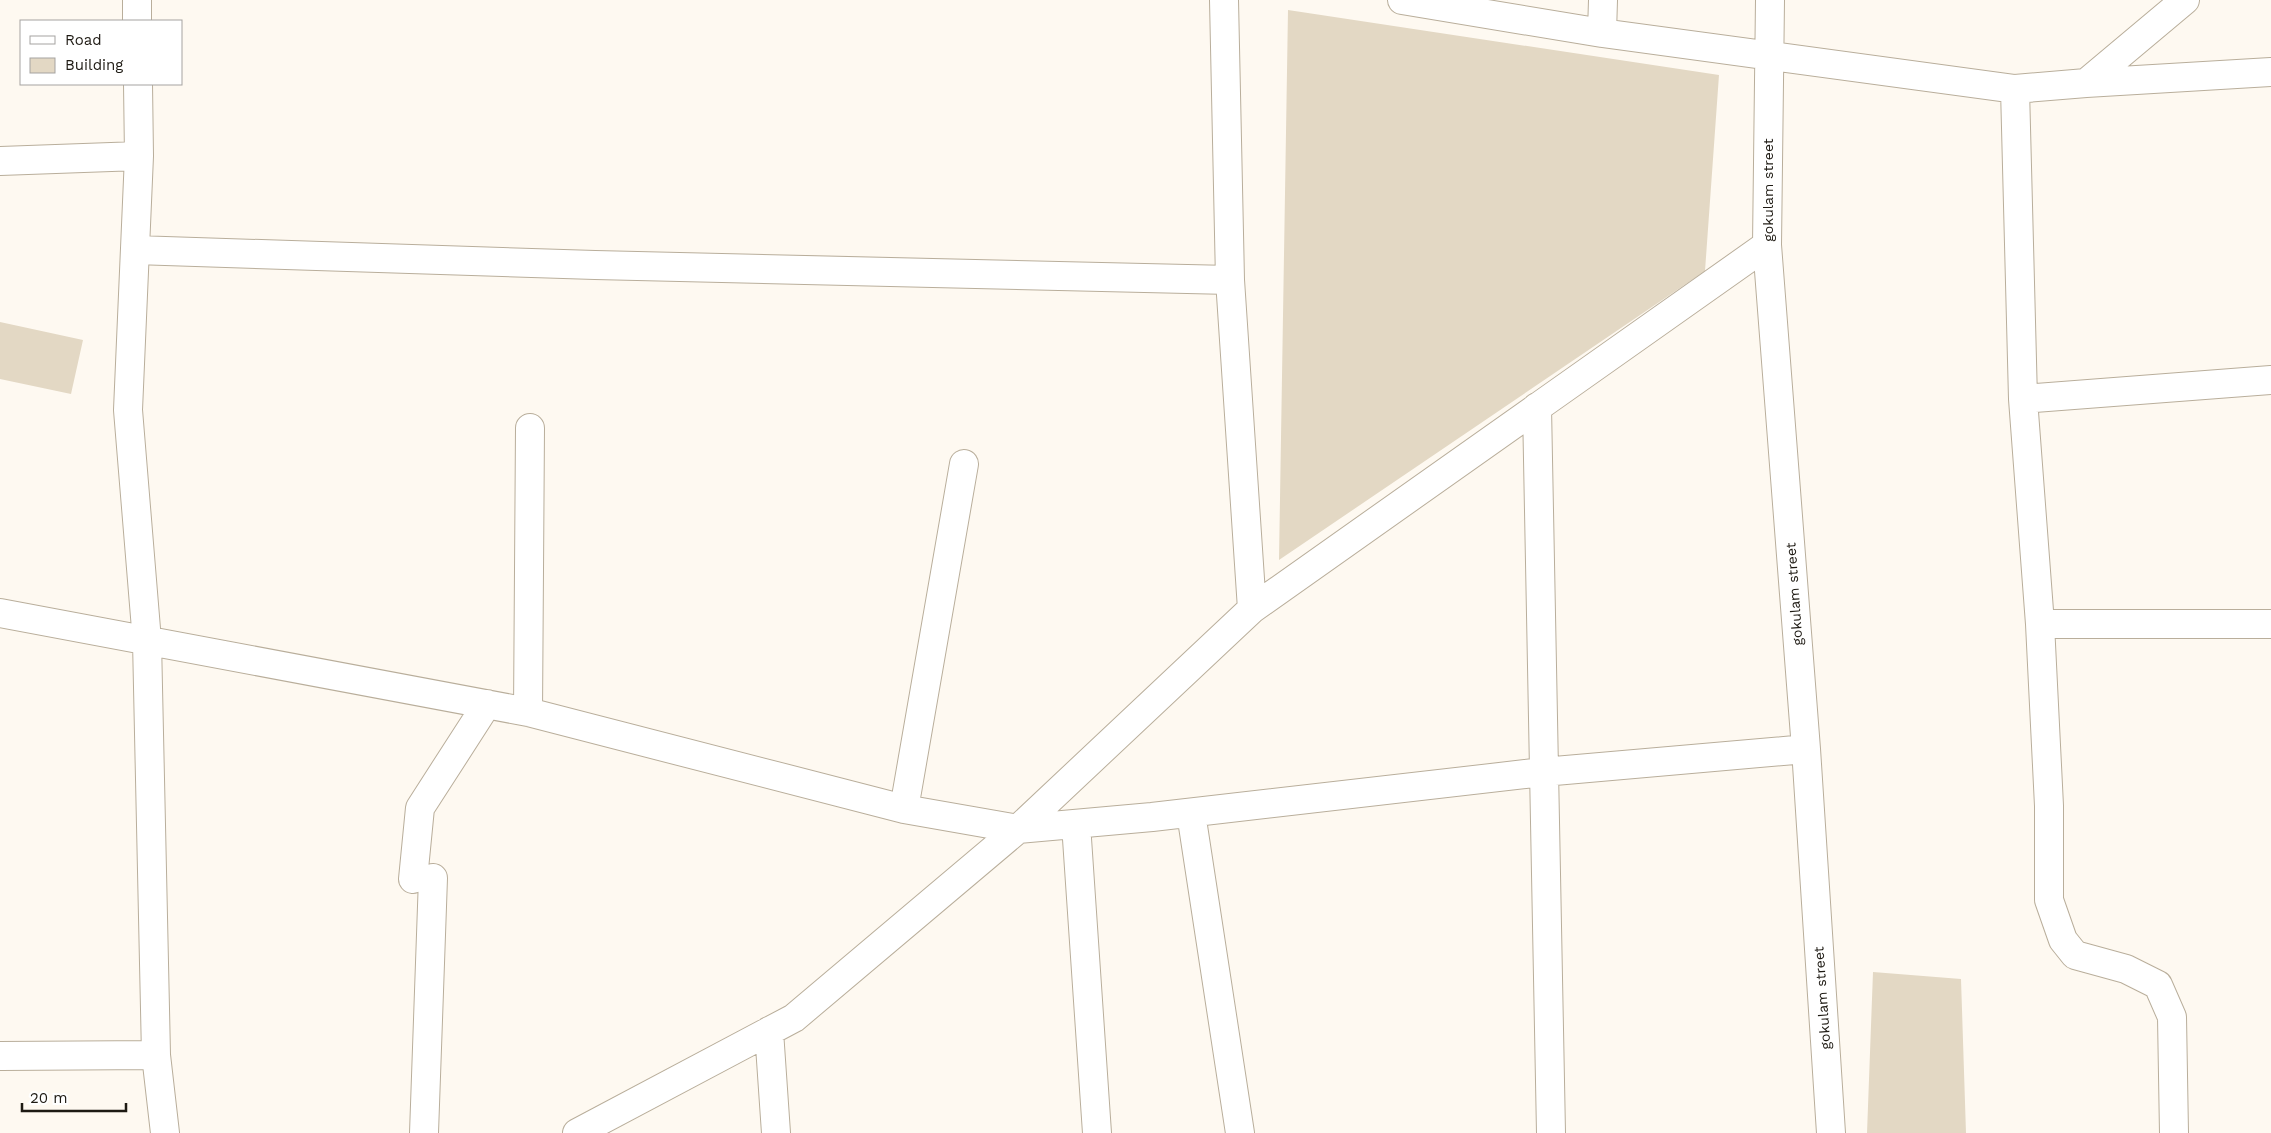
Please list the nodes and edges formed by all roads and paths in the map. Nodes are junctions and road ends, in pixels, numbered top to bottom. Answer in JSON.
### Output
{"nodes":[{"id":1,"x":137,"y":0,"type":"edge"},
{"id":2,"x":1224,"y":0,"type":"edge"},
{"id":3,"x":1402,"y":0,"type":"edge"},
{"id":4,"x":1603,"y":0,"type":"edge"},
{"id":5,"x":1770,"y":0,"type":"edge"},
{"id":6,"x":2185,"y":0,"type":"edge"},
{"id":7,"x":137,"y":20,"type":"edge"},
{"id":8,"x":1602,"y":32,"type":"junction"},
{"id":9,"x":1768,"y":56,"type":"junction"},
{"id":10,"x":2271,"y":72,"type":"edge"},
{"id":11,"x":2086,"y":83,"type":"junction"},
{"id":12,"x":138,"y":85,"type":"edge"},
{"id":13,"x":2015,"y":89,"type":"junction"},
{"id":14,"x":139,"y":156,"type":"junction"},
{"id":15,"x":0,"y":161,"type":"edge"},
{"id":16,"x":1767,"y":244,"type":"junction"},
{"id":17,"x":135,"y":250,"type":"junction"},
{"id":18,"x":1230,"y":280,"type":"junction"},
{"id":19,"x":2271,"y":380,"type":"edge"},
{"id":20,"x":2024,"y":399,"type":"junction"},
{"id":21,"x":1537,"y":407,"type":"junction"},
{"id":22,"x":530,"y":428,"type":"dead end"},
{"id":23,"x":964,"y":464,"type":"dead end"},
{"id":24,"x":1252,"y":609,"type":"junction"},
{"id":25,"x":0,"y":613,"type":"edge"},
{"id":26,"x":2040,"y":624,"type":"junction"},
{"id":27,"x":2271,"y":624,"type":"edge"},
{"id":28,"x":147,"y":641,"type":"junction"},
{"id":29,"x":486,"y":704,"type":"junction"},
{"id":30,"x":528,"y":712,"type":"junction"},
{"id":31,"x":1806,"y":750,"type":"junction"},
{"id":32,"x":1543,"y":772,"type":"junction"},
{"id":33,"x":904,"y":808,"type":"junction"},
{"id":34,"x":1191,"y":812,"type":"junction"},
{"id":35,"x":1076,"y":824,"type":"junction"},
{"id":36,"x":1018,"y":829,"type":"junction"},
{"id":37,"x":770,"y":1031,"type":"junction"},
{"id":38,"x":156,"y":1055,"type":"junction"},
{"id":39,"x":0,"y":1056,"type":"edge"},
{"id":40,"x":165,"y":1133,"type":"edge"},
{"id":41,"x":424,"y":1133,"type":"edge"},
{"id":42,"x":577,"y":1133,"type":"edge"},
{"id":43,"x":776,"y":1133,"type":"edge"},
{"id":44,"x":1098,"y":1133,"type":"edge"},
{"id":45,"x":1240,"y":1133,"type":"edge"},
{"id":46,"x":1551,"y":1133,"type":"edge"},
{"id":47,"x":1831,"y":1133,"type":"edge"},
{"id":48,"x":2174,"y":1133,"type":"edge"}],
"edges":[{"from":1,"to":7,"type":"street"},
{"from":2,"to":18,"type":"street"},
{"from":3,"to":8,"type":"street"},
{"from":4,"to":8,"type":"street"},
{"from":5,"to":9,"type":"street","name":"gokulam street"},
{"from":6,"to":11,"type":"street"},
{"from":8,"to":9,"type":"street"},
{"from":9,"to":13,"type":"street"},
{"from":9,"to":16,"type":"street","name":"gokulam street"},
{"from":10,"to":11,"type":"street"},
{"from":11,"to":13,"type":"street"},
{"from":12,"to":14,"type":"street"},
{"from":13,"to":20,"type":"street"},
{"from":14,"to":15,"type":"street"},
{"from":14,"to":17,"type":"street"},
{"from":16,"to":21,"type":"street"},
{"from":16,"to":31,"type":"street","name":"gokulam street"},
{"from":17,"to":18,"type":"street"},
{"from":17,"to":28,"type":"street"},
{"from":18,"to":24,"type":"street"},
{"from":19,"to":20,"type":"street"},
{"from":20,"to":26,"type":"street"},
{"from":21,"to":24,"type":"street"},
{"from":21,"to":32,"type":"street"},
{"from":22,"to":30,"type":"street"},
{"from":23,"to":33,"type":"street"},
{"from":24,"to":36,"type":"street"},
{"from":25,"to":28,"type":"street"},
{"from":26,"to":27,"type":"street"},
{"from":26,"to":48,"type":"street"},
{"from":28,"to":29,"type":"street"},
{"from":28,"to":38,"type":"street"},
{"from":29,"to":30,"type":"street"},
{"from":29,"to":41,"type":"street"},
{"from":30,"to":33,"type":"street"},
{"from":31,"to":32,"type":"street"},
{"from":31,"to":47,"type":"street","name":"gokulam street"},
{"from":32,"to":34,"type":"street"},
{"from":32,"to":46,"type":"street"},
{"from":33,"to":36,"type":"street"},
{"from":34,"to":35,"type":"street"},
{"from":34,"to":45,"type":"street"},
{"from":35,"to":36,"type":"street"},
{"from":35,"to":44,"type":"street"},
{"from":36,"to":37,"type":"street"},
{"from":37,"to":42,"type":"street"},
{"from":37,"to":43,"type":"street"},
{"from":38,"to":39,"type":"street"},
{"from":38,"to":40,"type":"street"}]}
